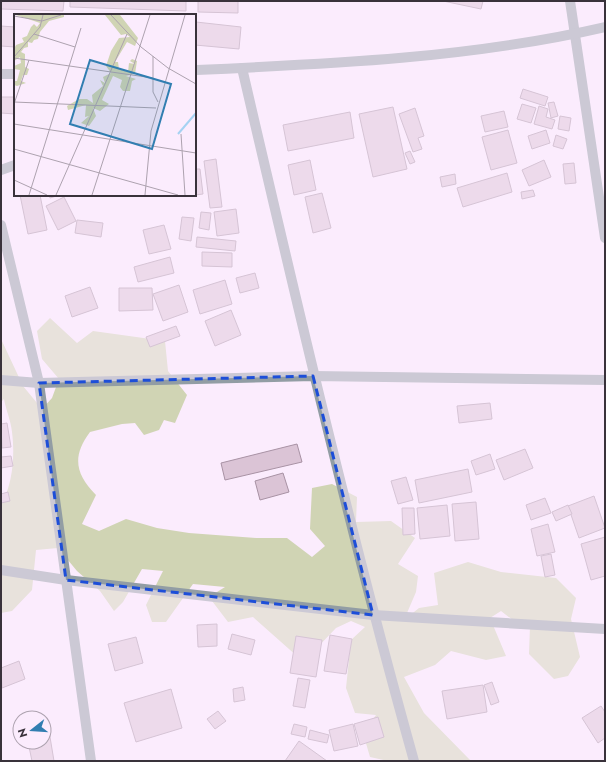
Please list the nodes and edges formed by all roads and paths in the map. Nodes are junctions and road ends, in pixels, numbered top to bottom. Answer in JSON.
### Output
{"nodes":[{"id":1,"x":570,"y":1,"type":"edge"},
{"id":2,"x":605,"y":27,"type":"edge"},
{"id":3,"x":574,"y":34,"type":"junction"},
{"id":4,"x":242,"y":68,"type":"junction"},
{"id":5,"x":196,"y":70,"type":"edge"},
{"id":6,"x":1,"y":74,"type":"edge"},
{"id":7,"x":14,"y":74,"type":"edge"},
{"id":8,"x":14,"y":165,"type":"edge"},
{"id":9,"x":1,"y":170,"type":"edge"},
{"id":10,"x":1,"y":226,"type":"edge"},
{"id":11,"x":605,"y":238,"type":"edge"},
{"id":12,"x":314,"y":376,"type":"junction"},
{"id":13,"x":1,"y":380,"type":"edge"},
{"id":14,"x":605,"y":380,"type":"edge"},
{"id":15,"x":39,"y":383,"type":"junction"},
{"id":16,"x":1,"y":570,"type":"edge"},
{"id":17,"x":66,"y":580,"type":"junction"},
{"id":18,"x":373,"y":615,"type":"junction"},
{"id":19,"x":605,"y":629,"type":"edge"},
{"id":20,"x":91,"y":761,"type":"edge"},
{"id":21,"x":414,"y":761,"type":"edge"}],
"edges":[{"from":1,"to":3,"type":"street"},
{"from":2,"to":3,"type":"street"},
{"from":3,"to":4,"type":"street"},
{"from":3,"to":11,"type":"street"},
{"from":4,"to":5,"type":"street"},
{"from":4,"to":12,"type":"street"},
{"from":6,"to":7,"type":"street"},
{"from":8,"to":9,"type":"street"},
{"from":10,"to":15,"type":"street"},
{"from":12,"to":14,"type":"street"},
{"from":12,"to":15,"type":"street"},
{"from":12,"to":18,"type":"street"},
{"from":13,"to":15,"type":"street"},
{"from":15,"to":17,"type":"street"},
{"from":16,"to":17,"type":"street"},
{"from":17,"to":18,"type":"street"},
{"from":17,"to":20,"type":"street"},
{"from":18,"to":19,"type":"street"},
{"from":18,"to":21,"type":"street"}]}
